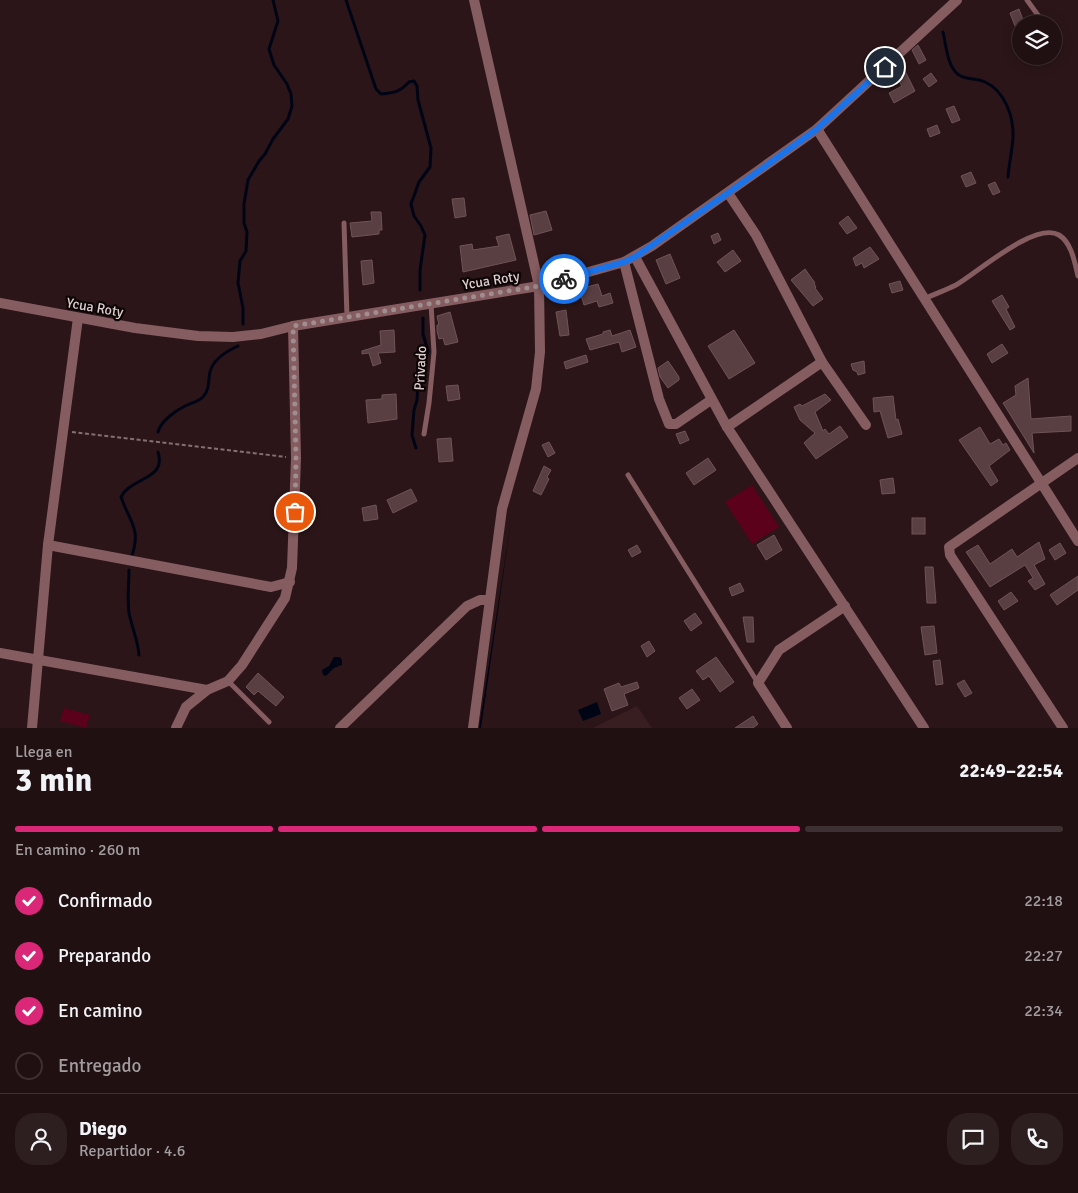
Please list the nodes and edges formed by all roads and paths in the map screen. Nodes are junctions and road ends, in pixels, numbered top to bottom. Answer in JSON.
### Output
{"nodes":[{"id":1,"x":474,"y":0,"type":"edge"},
{"id":2,"x":957,"y":0,"type":"edge"},
{"id":3,"x":1027,"y":0,"type":"edge"},
{"id":4,"x":1038,"y":15,"type":"edge"},
{"id":5,"x":817,"y":129,"type":"junction"},
{"id":6,"x":728,"y":193,"type":"junction"},
{"id":7,"x":344,"y":222,"type":"dead end"},
{"id":8,"x":635,"y":257,"type":"junction"},
{"id":9,"x":624,"y":262,"type":"junction"},
{"id":10,"x":1078,"y":276,"type":"edge"},
{"id":11,"x":539,"y":286,"type":"junction"},
{"id":12,"x":924,"y":298,"type":"junction"},
{"id":13,"x":0,"y":303,"type":"edge"},
{"id":14,"x":431,"y":303,"type":"junction"},
{"id":15,"x":347,"y":317,"type":"junction"},
{"id":16,"x":78,"y":318,"type":"junction"},
{"id":17,"x":293,"y":326,"type":"junction"},
{"id":18,"x":822,"y":362,"type":"junction"},
{"id":19,"x":711,"y":400,"type":"junction"},
{"id":20,"x":866,"y":425,"type":"dead end"},
{"id":21,"x":727,"y":428,"type":"junction"},
{"id":22,"x":62,"y":431,"type":"junction"},
{"id":23,"x":424,"y":434,"type":"dead end"},
{"id":24,"x":296,"y":458,"type":"junction"},
{"id":25,"x":1078,"y":458,"type":"edge"},
{"id":26,"x":628,"y":475,"type":"dead end"},
{"id":27,"x":1041,"y":483,"type":"junction"},
{"id":28,"x":1078,"y":541,"type":"edge"},
{"id":29,"x":48,"y":545,"type":"junction"},
{"id":30,"x":290,"y":582,"type":"junction"},
{"id":31,"x":489,"y":600,"type":"junction"},
{"id":32,"x":845,"y":606,"type":"junction"},
{"id":33,"x":0,"y":653,"type":"edge"},
{"id":34,"x":38,"y":660,"type":"junction"},
{"id":35,"x":228,"y":681,"type":"junction"},
{"id":36,"x":758,"y":683,"type":"junction"},
{"id":37,"x":207,"y":690,"type":"junction"},
{"id":38,"x":269,"y":722,"type":"dead end"},
{"id":39,"x":32,"y":728,"type":"edge"},
{"id":40,"x":176,"y":728,"type":"edge"},
{"id":41,"x":340,"y":728,"type":"edge"},
{"id":42,"x":473,"y":728,"type":"edge"},
{"id":43,"x":787,"y":728,"type":"edge"},
{"id":44,"x":924,"y":728,"type":"edge"},
{"id":45,"x":1063,"y":728,"type":"edge"}],
"edges":[{"from":1,"to":11,"type":"street"},
{"from":2,"to":5,"type":"street","name":"Ycua Roty"},
{"from":3,"to":4,"type":"lane"},
{"from":5,"to":6,"type":"street","name":"Ycua Roty"},
{"from":5,"to":12,"type":"street"},
{"from":6,"to":8,"type":"street","name":"Ycua Roty"},
{"from":6,"to":18,"type":"street"},
{"from":7,"to":15,"type":"lane"},
{"from":8,"to":9,"type":"street","name":"Ycua Roty"},
{"from":8,"to":19,"type":"street"},
{"from":9,"to":11,"type":"street","name":"Ycua Roty"},
{"from":9,"to":19,"type":"street"},
{"from":10,"to":12,"type":"lane"},
{"from":11,"to":14,"type":"street","name":"Ycua Roty"},
{"from":11,"to":31,"type":"street"},
{"from":12,"to":27,"type":"street"},
{"from":13,"to":16,"type":"street","name":"Ycua Roty"},
{"from":14,"to":15,"type":"street","name":"Ycua Roty"},
{"from":14,"to":23,"type":"lane","name":"Privado"},
{"from":15,"to":17,"type":"street","name":"Ycua Roty"},
{"from":16,"to":17,"type":"street","name":"Ycua Roty"},
{"from":16,"to":22,"type":"street"},
{"from":17,"to":24,"type":"street"},
{"from":18,"to":20,"type":"street"},
{"from":18,"to":21,"type":"street"},
{"from":19,"to":21,"type":"street"},
{"from":21,"to":32,"type":"street"},
{"from":22,"to":24,"type":"path"},
{"from":22,"to":29,"type":"street"},
{"from":24,"to":30,"type":"street"},
{"from":25,"to":27,"type":"street"},
{"from":26,"to":36,"type":"lane"},
{"from":27,"to":28,"type":"street"},
{"from":27,"to":45,"type":"street"},
{"from":29,"to":30,"type":"street"},
{"from":29,"to":34,"type":"street"},
{"from":30,"to":35,"type":"street"},
{"from":31,"to":41,"type":"street"},
{"from":31,"to":42,"type":"street"},
{"from":32,"to":36,"type":"street"},
{"from":32,"to":44,"type":"street"},
{"from":33,"to":34,"type":"street"},
{"from":34,"to":37,"type":"street"},
{"from":34,"to":39,"type":"street"},
{"from":35,"to":37,"type":"street"},
{"from":35,"to":38,"type":"lane"},
{"from":36,"to":43,"type":"street"},
{"from":37,"to":40,"type":"street"}]}
